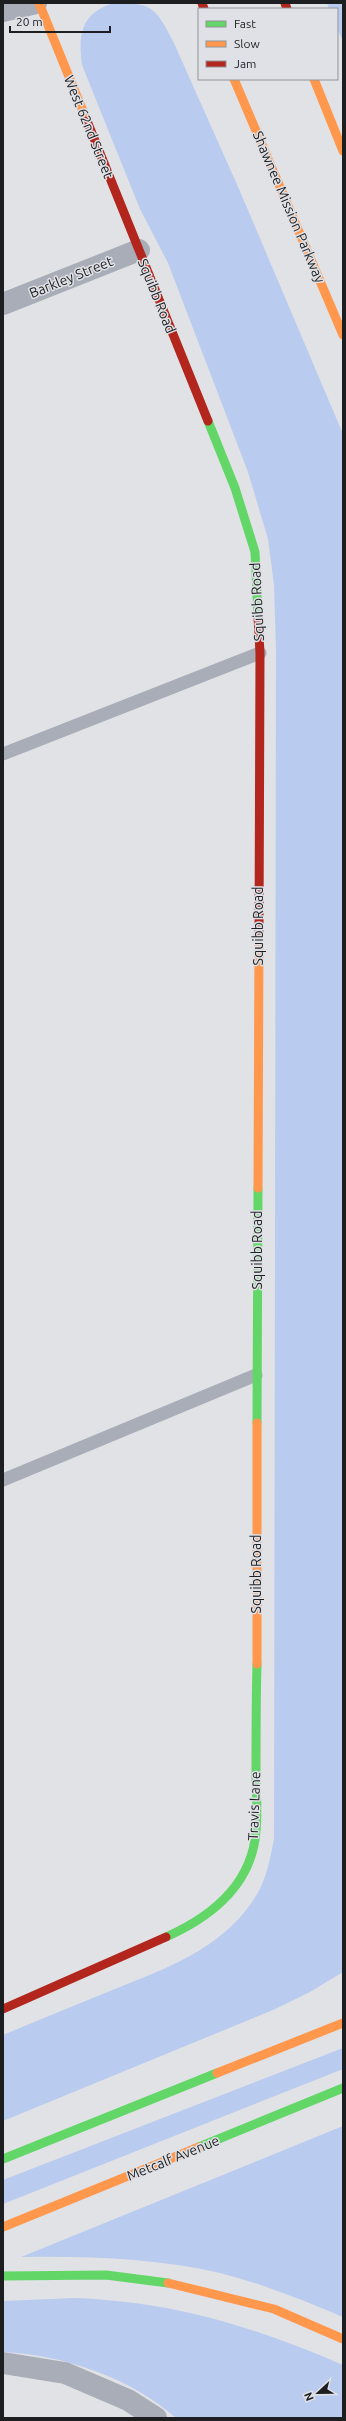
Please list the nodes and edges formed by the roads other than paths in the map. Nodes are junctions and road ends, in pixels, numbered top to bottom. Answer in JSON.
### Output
{"nodes":[{"id":1,"x":38,"y":3,"type":"edge"},
{"id":2,"x":3,"y":11,"type":"edge"},
{"id":3,"x":234,"y":80,"type":"edge"},
{"id":4,"x":314,"y":80,"type":"edge"},
{"id":5,"x":343,"y":152,"type":"edge"},
{"id":6,"x":139,"y":250,"type":"junction"},
{"id":7,"x":3,"y":304,"type":"edge"},
{"id":8,"x":343,"y":335,"type":"edge"},
{"id":9,"x":260,"y":653,"type":"junction"},
{"id":10,"x":3,"y":754,"type":"edge"},
{"id":11,"x":256,"y":1375,"type":"junction"},
{"id":12,"x":3,"y":1480,"type":"edge"},
{"id":13,"x":256,"y":1623,"type":"joint"},
{"id":14,"x":3,"y":2009,"type":"edge"},
{"id":15,"x":343,"y":2023,"type":"edge"},
{"id":16,"x":343,"y":2088,"type":"edge"},
{"id":17,"x":3,"y":2158,"type":"edge"},
{"id":18,"x":3,"y":2227,"type":"edge"},
{"id":19,"x":3,"y":2276,"type":"edge"},
{"id":20,"x":343,"y":2339,"type":"edge"},
{"id":21,"x":3,"y":2363,"type":"edge"},
{"id":22,"x":156,"y":2418,"type":"edge"}],
"edges":[{"from":1,"to":2,"type":"street"},
{"from":1,"to":6,"type":"main road","name":"West 62nd Street"},
{"from":3,"to":8,"type":"main road","name":"Shawnee Mission Parkway"},
{"from":4,"to":5,"type":"main road"},
{"from":6,"to":7,"type":"street","name":"Barkley Street"},
{"from":6,"to":9,"type":"main road","name":"Squibb Road"},
{"from":9,"to":10,"type":"lane"},
{"from":9,"to":11,"type":"main road","name":"Squibb Road"},
{"from":11,"to":12,"type":"lane"},
{"from":11,"to":13,"type":"main road","name":"Squibb Road"},
{"from":13,"to":14,"type":"main road","name":"Travis Lane"},
{"from":15,"to":17,"type":"main road"},
{"from":16,"to":18,"type":"main road","name":"Metcalf Avenue"},
{"from":19,"to":20,"type":"main road"},
{"from":21,"to":22,"type":"street"}]}
